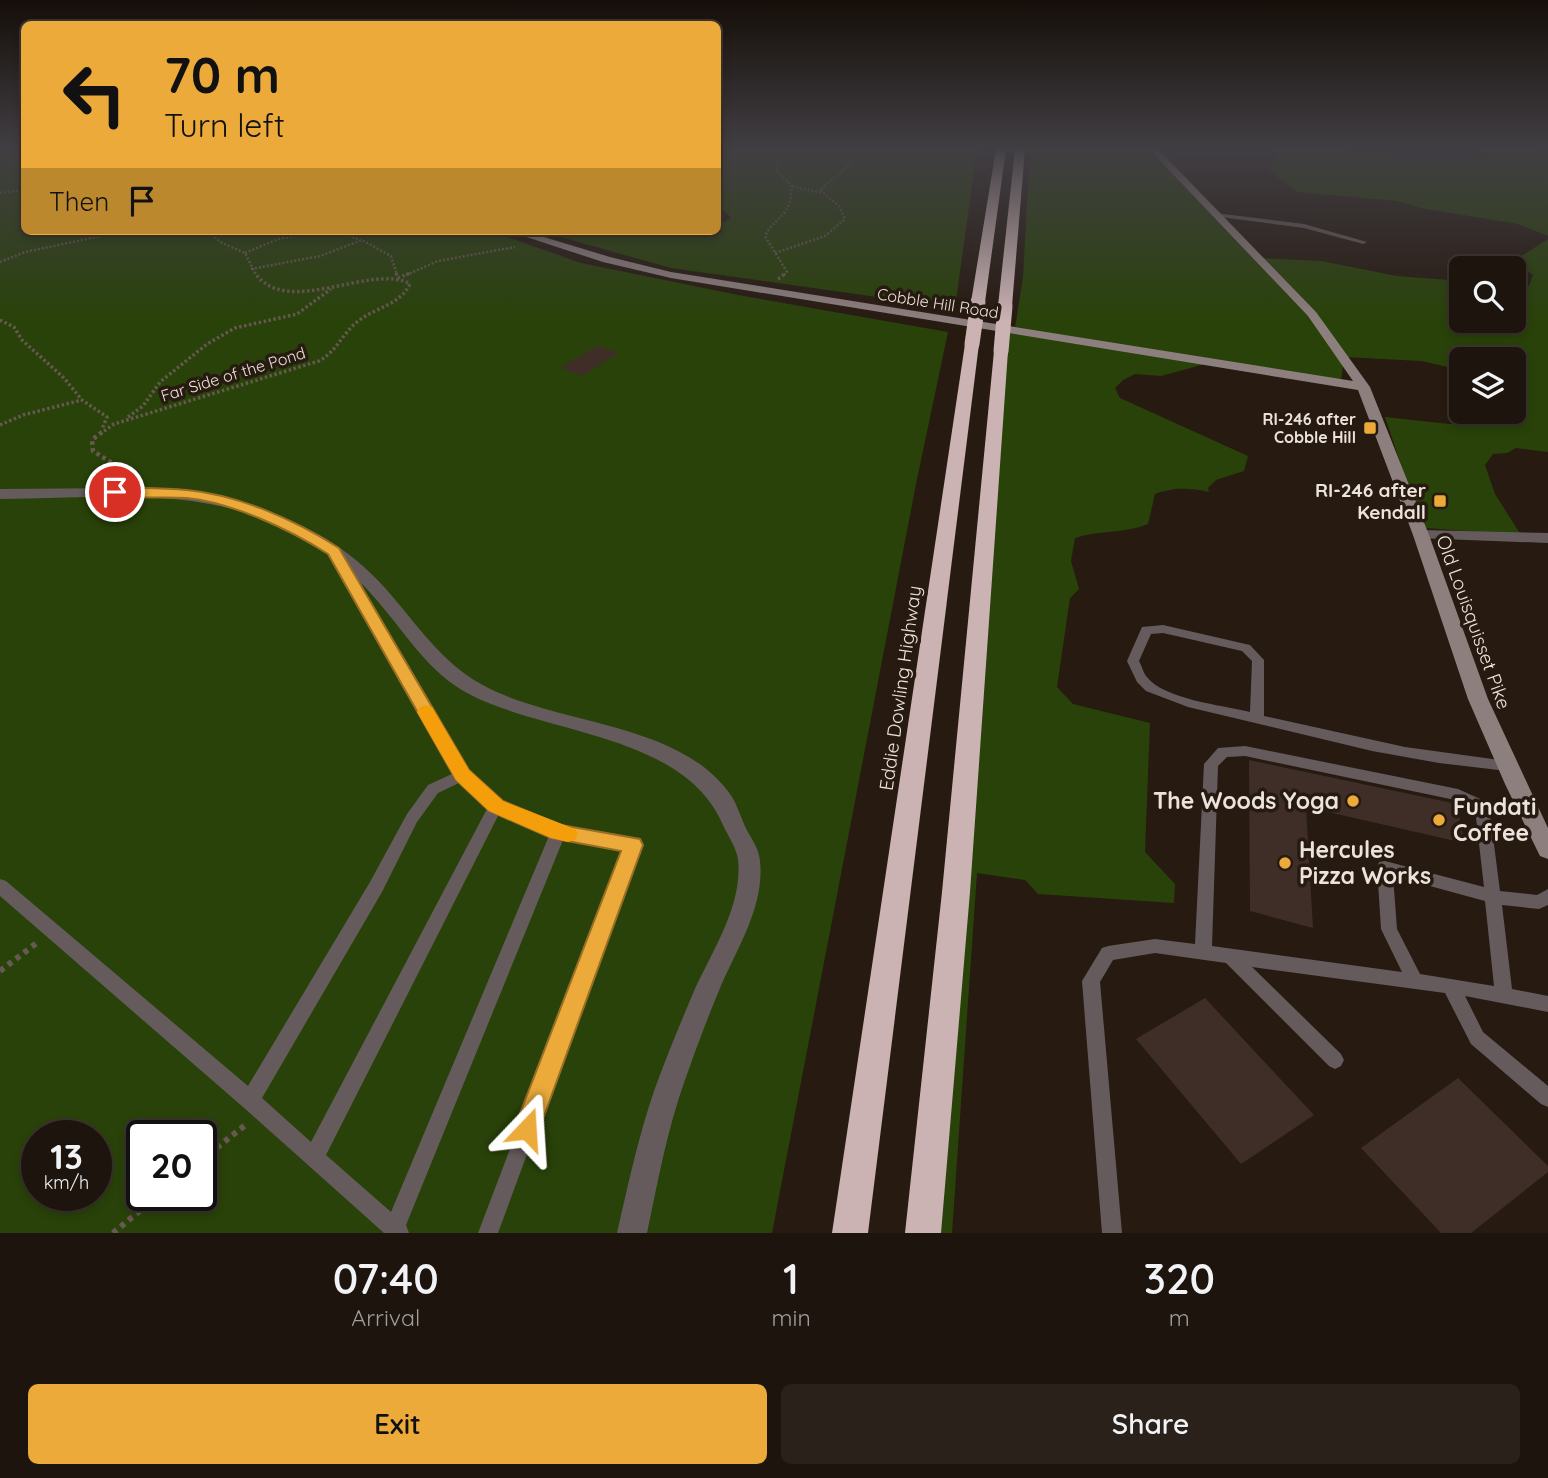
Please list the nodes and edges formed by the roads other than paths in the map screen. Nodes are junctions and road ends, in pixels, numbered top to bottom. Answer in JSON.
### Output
{"nodes":[{"id":1,"x":992,"y":207,"type":"edge"},
{"id":2,"x":1015,"y":207,"type":"edge"},
{"id":3,"x":1207,"y":207,"type":"edge"},
{"id":4,"x":1215,"y":215,"type":"junction"},
{"id":5,"x":524,"y":235,"type":"edge"},
{"id":6,"x":1363,"y":242,"type":"dead end"},
{"id":7,"x":1363,"y":387,"type":"junction"},
{"id":8,"x":0,"y":494,"type":"edge"},
{"id":9,"x":1421,"y":535,"type":"junction"},
{"id":10,"x":1548,"y":538,"type":"edge"},
{"id":11,"x":334,"y":551,"type":"junction"},
{"id":12,"x":1257,"y":719,"type":"junction"},
{"id":13,"x":1507,"y":766,"type":"junction"},
{"id":14,"x":463,"y":775,"type":"junction"},
{"id":15,"x":496,"y":806,"type":"junction"},
{"id":16,"x":558,"y":833,"type":"junction"},
{"id":17,"x":1548,"y":850,"type":"edge"},
{"id":18,"x":0,"y":886,"type":"edge"},
{"id":19,"x":1548,"y":896,"type":"edge"},
{"id":20,"x":1494,"y":897,"type":"junction"},
{"id":21,"x":1203,"y":953,"type":"junction"},
{"id":22,"x":1230,"y":957,"type":"junction"},
{"id":23,"x":1415,"y":981,"type":"junction"},
{"id":24,"x":1450,"y":986,"type":"junction"},
{"id":25,"x":1504,"y":994,"type":"junction"},
{"id":26,"x":1548,"y":1004,"type":"edge"},
{"id":27,"x":1335,"y":1060,"type":"dead end"},
{"id":28,"x":1548,"y":1098,"type":"edge"},
{"id":29,"x":256,"y":1106,"type":"junction"},
{"id":30,"x":314,"y":1157,"type":"junction"},
{"id":31,"x":397,"y":1231,"type":"edge"},
{"id":32,"x":488,"y":1233,"type":"edge"},
{"id":33,"x":632,"y":1233,"type":"edge"},
{"id":34,"x":850,"y":1233,"type":"edge"},
{"id":35,"x":923,"y":1233,"type":"edge"},
{"id":36,"x":1112,"y":1233,"type":"edge"}],
"edges":[{"from":1,"to":34,"type":"highway","name":"Eddie Dowling Highway","bridge":true},
{"from":2,"to":35,"type":"highway","bridge":true},
{"from":3,"to":4,"type":"main road","name":"Old Louisquisset Pike"},
{"from":4,"to":6,"type":"lane"},
{"from":4,"to":7,"type":"main road","name":"Old Louisquisset Pike"},
{"from":5,"to":7,"type":"main road","name":"Cobble Hill Road"},
{"from":7,"to":9,"type":"main road","name":"Old Louisquisset Pike"},
{"from":8,"to":11,"type":"street"},
{"from":9,"to":10,"type":"street"},
{"from":9,"to":13,"type":"main road","name":"Old Louisquisset Pike"},
{"from":11,"to":14,"type":"lane"},
{"from":11,"to":33,"type":"street"},
{"from":12,"to":12,"type":"lane"},
{"from":12,"to":13,"type":"lane"},
{"from":13,"to":17,"type":"main road","name":"Old Louisquisset Pike"},
{"from":14,"to":15,"type":"lane"},
{"from":14,"to":29,"type":"lane"},
{"from":15,"to":16,"type":"lane"},
{"from":15,"to":30,"type":"lane"},
{"from":16,"to":31,"type":"lane"},
{"from":16,"to":32,"type":"lane"},
{"from":18,"to":29,"type":"lane"},
{"from":19,"to":20,"type":"lane"},
{"from":20,"to":21,"type":"lane"},
{"from":20,"to":23,"type":"lane"},
{"from":20,"to":25,"type":"lane"},
{"from":21,"to":22,"type":"lane"},
{"from":21,"to":36,"type":"lane"},
{"from":22,"to":23,"type":"lane"},
{"from":22,"to":27,"type":"lane"},
{"from":23,"to":24,"type":"lane"},
{"from":24,"to":25,"type":"lane"},
{"from":24,"to":28,"type":"lane"},
{"from":25,"to":26,"type":"lane"},
{"from":29,"to":30,"type":"lane"},
{"from":30,"to":31,"type":"lane"}]}
